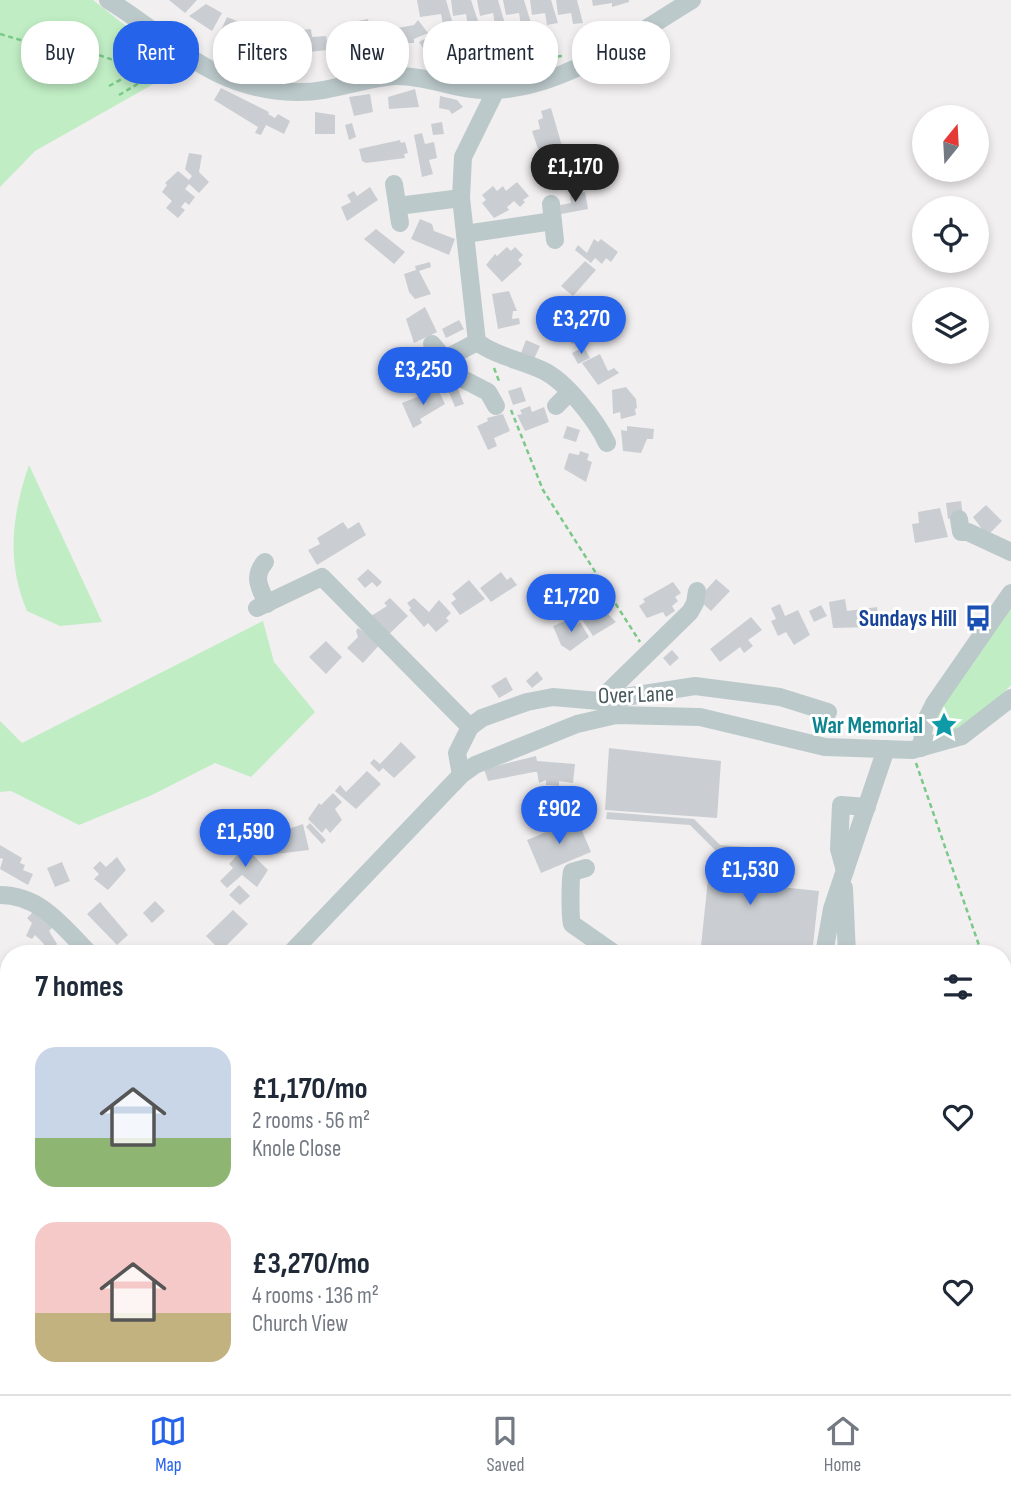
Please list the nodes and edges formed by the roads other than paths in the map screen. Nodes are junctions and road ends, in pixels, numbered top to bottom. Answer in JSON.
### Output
{"nodes":[{"id":1,"x":108,"y":0,"type":"edge"},
{"id":2,"x":692,"y":0,"type":"edge"},
{"id":3,"x":496,"y":90,"type":"junction"},
{"id":4,"x":394,"y":184,"type":"dead end"},
{"id":5,"x":461,"y":198,"type":"junction"},
{"id":6,"x":465,"y":234,"type":"junction"},
{"id":7,"x":555,"y":240,"type":"dead end"},
{"id":8,"x":477,"y":342,"type":"junction"},
{"id":9,"x":432,"y":344,"type":"dead end"},
{"id":10,"x":443,"y":360,"type":"junction"},
{"id":11,"x":502,"y":406,"type":"road end"},
{"id":12,"x":607,"y":443,"type":"dead end"},
{"id":13,"x":959,"y":519,"type":"dead end"},
{"id":14,"x":1011,"y":552,"type":"edge"},
{"id":15,"x":265,"y":562,"type":"dead end"},
{"id":16,"x":697,"y":591,"type":"dead end"},
{"id":17,"x":1011,"y":593,"type":"edge"},
{"id":18,"x":1011,"y":698,"type":"edge"},
{"id":19,"x":597,"y":709,"type":"junction"},
{"id":20,"x":828,"y":712,"type":"dead end"},
{"id":21,"x":470,"y":727,"type":"junction"},
{"id":22,"x":916,"y":748,"type":"junction"},
{"id":23,"x":886,"y":750,"type":"junction"},
{"id":24,"x":461,"y":775,"type":"junction"},
{"id":25,"x":867,"y":807,"type":"junction"},
{"id":26,"x":586,"y":867,"type":"dead end"},
{"id":27,"x":844,"y":874,"type":"junction"},
{"id":28,"x":0,"y":895,"type":"edge"},
{"id":29,"x":81,"y":945,"type":"edge"},
{"id":30,"x":299,"y":945,"type":"edge"},
{"id":31,"x":603,"y":945,"type":"edge"},
{"id":32,"x":826,"y":945,"type":"edge"},
{"id":33,"x":847,"y":945,"type":"edge"}],
"edges":[{"from":1,"to":3,"type":"street"},
{"from":2,"to":3,"type":"street"},
{"from":3,"to":5,"type":"street"},
{"from":4,"to":5,"type":"street"},
{"from":5,"to":6,"type":"street"},
{"from":6,"to":7,"type":"street"},
{"from":6,"to":8,"type":"street"},
{"from":8,"to":10,"type":"street"},
{"from":8,"to":12,"type":"street"},
{"from":9,"to":10,"type":"street"},
{"from":10,"to":11,"type":"street"},
{"from":13,"to":14,"type":"street"},
{"from":15,"to":21,"type":"street"},
{"from":16,"to":19,"type":"street"},
{"from":17,"to":22,"type":"street"},
{"from":18,"to":22,"type":"street","name":"Over Lane"},
{"from":19,"to":20,"type":"street"},
{"from":19,"to":21,"type":"street"},
{"from":19,"to":23,"type":"street","name":"Over Lane"},
{"from":19,"to":24,"type":"street","name":"Over Lane"},
{"from":21,"to":24,"type":"street"},
{"from":22,"to":23,"type":"street","name":"Over Lane"},
{"from":23,"to":25,"type":"street"},
{"from":24,"to":30,"type":"street","name":"Over Lane"},
{"from":25,"to":27,"type":"street"},
{"from":25,"to":27,"type":"street"},
{"from":26,"to":31,"type":"street"},
{"from":27,"to":32,"type":"street"},
{"from":27,"to":33,"type":"street"},
{"from":28,"to":29,"type":"street"}]}
